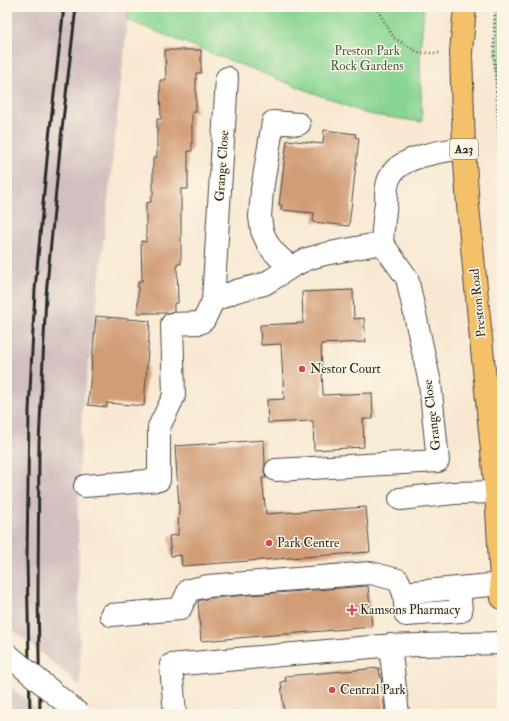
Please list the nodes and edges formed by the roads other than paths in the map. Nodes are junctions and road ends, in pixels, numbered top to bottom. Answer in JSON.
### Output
{"nodes":[{"id":1,"x":466,"y":7,"type":"edge"},
{"id":2,"x":227,"y":78,"type":"dead end"},
{"id":3,"x":299,"y":124,"type":"dead end"},
{"id":4,"x":464,"y":148,"type":"junction"},
{"id":5,"x":382,"y":242,"type":"junction"},
{"id":6,"x":291,"y":267,"type":"junction"},
{"id":7,"x":213,"y":301,"type":"junction"},
{"id":8,"x":276,"y":470,"type":"dead end"},
{"id":9,"x":85,"y":486,"type":"dead end"},
{"id":10,"x":496,"y":492,"type":"junction"},
{"id":11,"x":400,"y":499,"type":"dead end"},
{"id":12,"x":502,"y":591,"type":"edge"},
{"id":13,"x":111,"y":615,"type":"dead end"},
{"id":14,"x":502,"y":643,"type":"edge"},
{"id":15,"x":390,"y":645,"type":"junction"},
{"id":16,"x":7,"y":654,"type":"edge"},
{"id":17,"x":79,"y":714,"type":"edge"},
{"id":18,"x":175,"y":714,"type":"edge"},
{"id":19,"x":398,"y":714,"type":"edge"}],
"edges":[{"from":1,"to":4,"type":"highway","name":"Preston Road","number":"A23"},
{"from":2,"to":7,"type":"street","name":"Grange Close"},
{"from":3,"to":6,"type":"street"},
{"from":4,"to":5,"type":"street"},
{"from":4,"to":10,"type":"highway","name":"Preston Road","number":"A23"},
{"from":5,"to":6,"type":"street"},
{"from":5,"to":8,"type":"street","name":"Grange Close"},
{"from":6,"to":7,"type":"street"},
{"from":7,"to":9,"type":"street","name":"Grange Close"},
{"from":10,"to":11,"type":"street"},
{"from":10,"to":12,"type":"highway","name":"Preston Road","number":"A23"},
{"from":12,"to":13,"type":"street"},
{"from":14,"to":15,"type":"street"},
{"from":15,"to":18,"type":"street"},
{"from":15,"to":19,"type":"street"},
{"from":16,"to":17,"type":"street","bridge":true}]}
